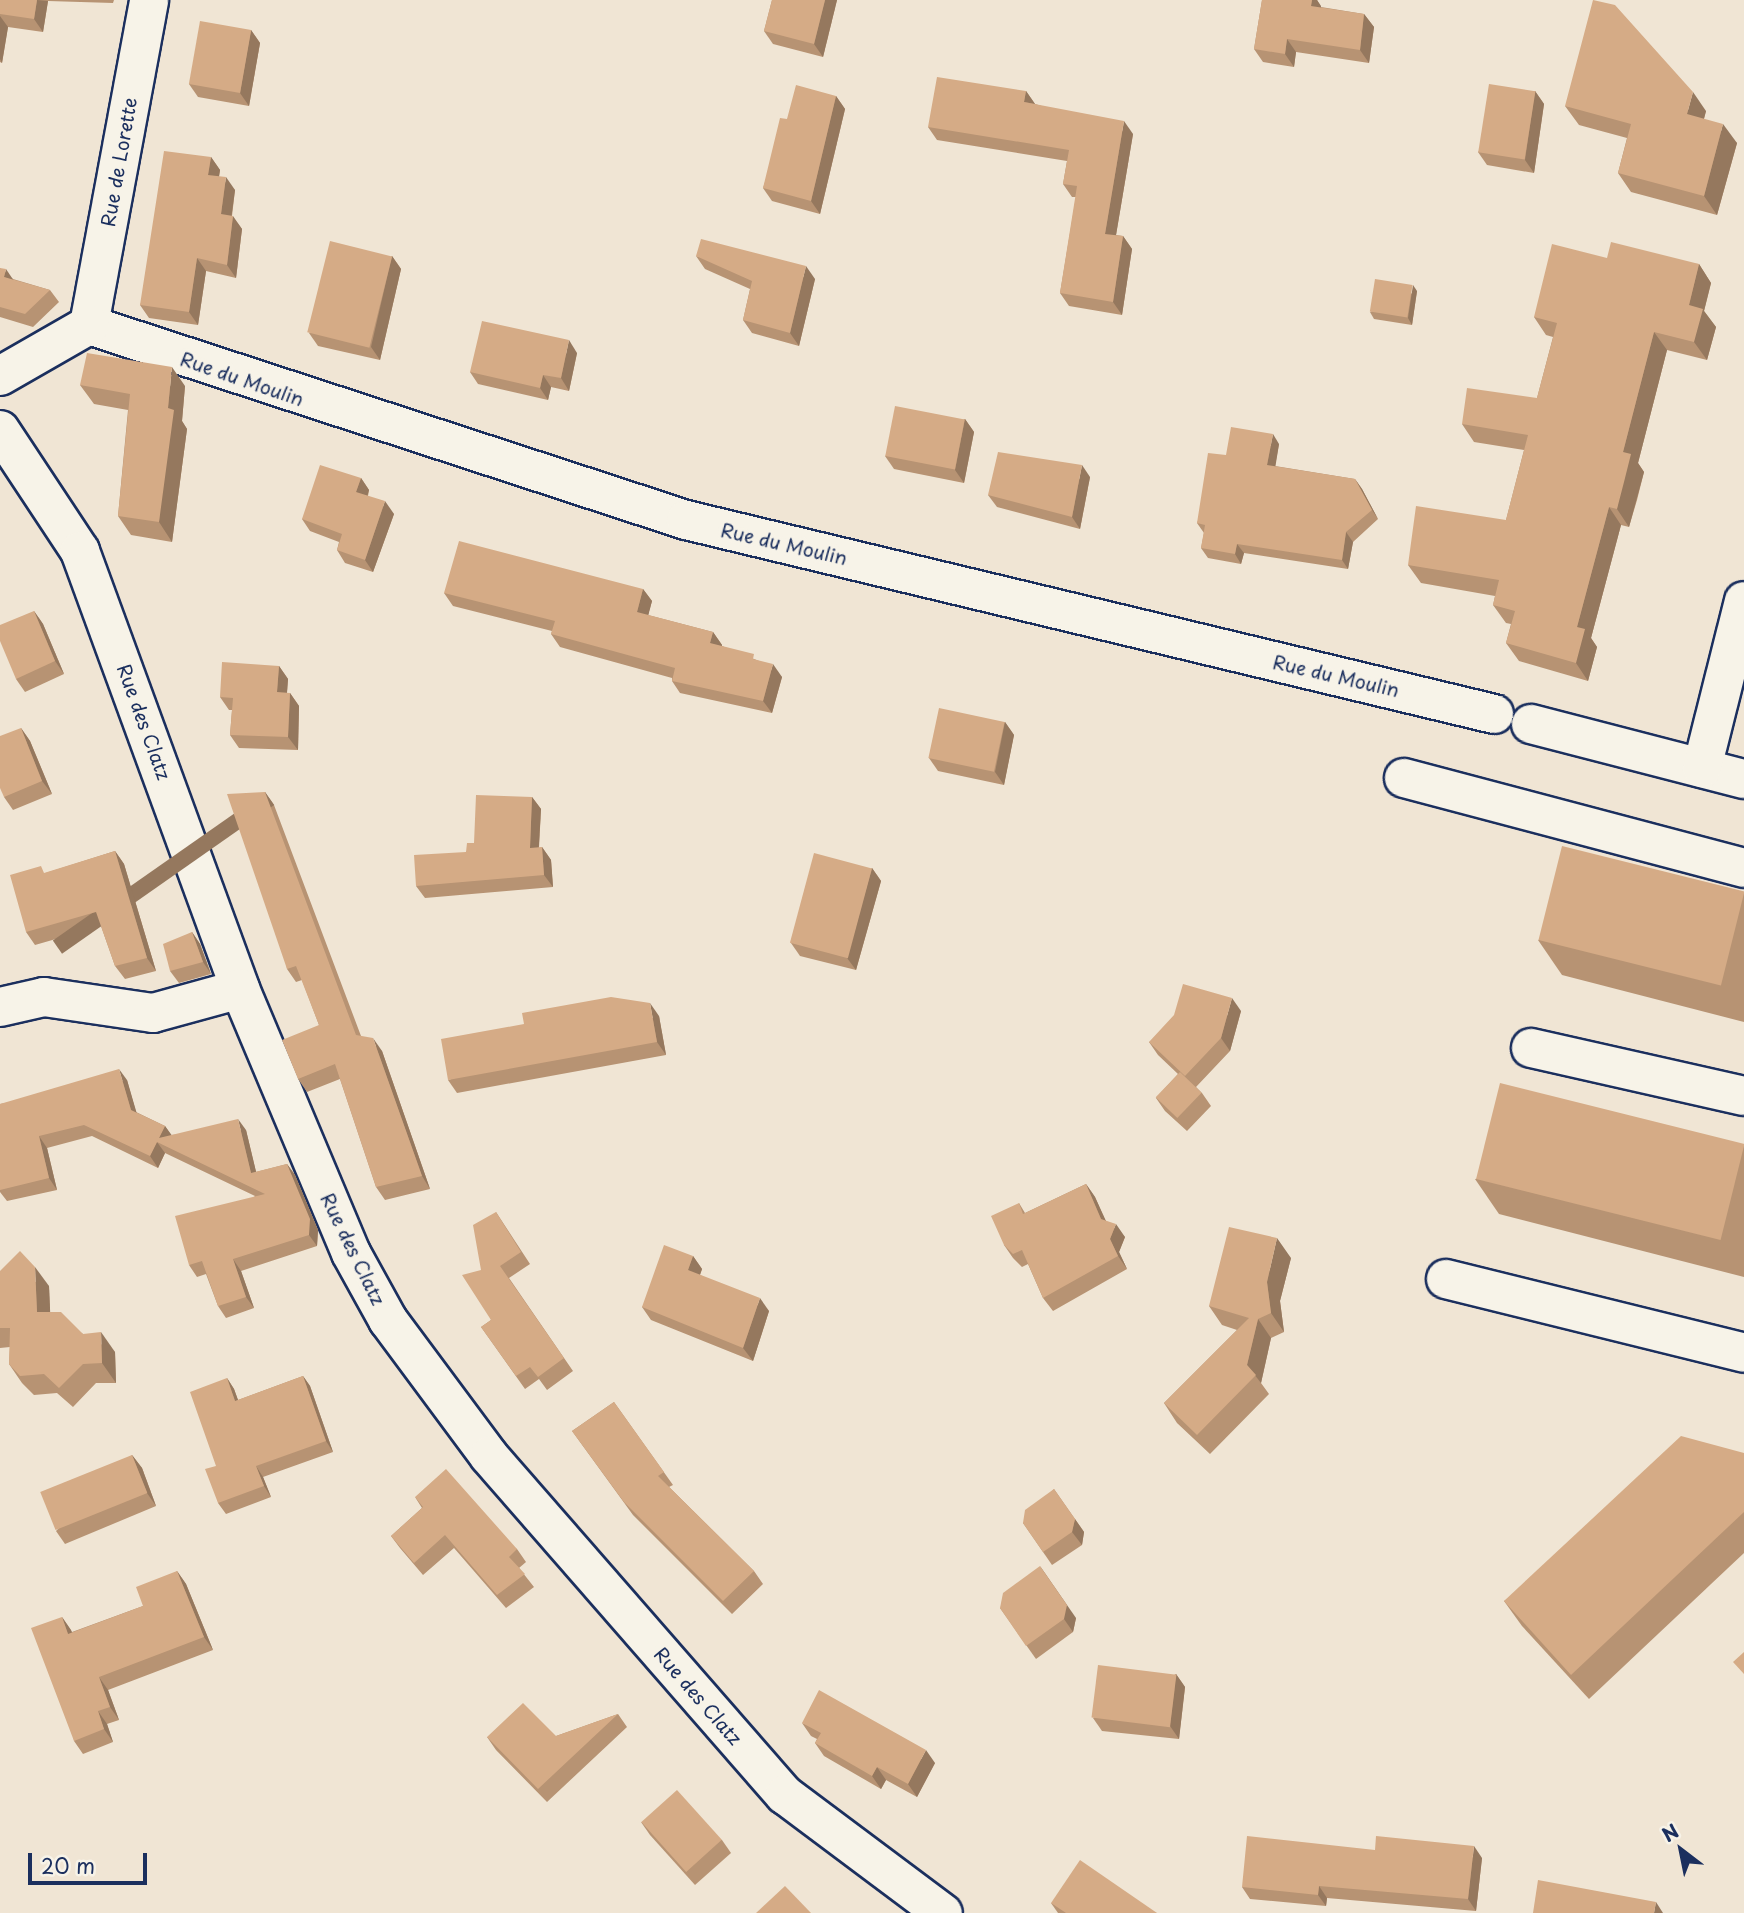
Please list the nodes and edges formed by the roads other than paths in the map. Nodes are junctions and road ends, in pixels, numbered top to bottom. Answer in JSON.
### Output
{"nodes":[{"id":1,"x":149,"y":0,"type":"edge"},
{"id":2,"x":89,"y":325,"type":"junction"},
{"id":3,"x":0,"y":376,"type":"edge"},
{"id":4,"x":0,"y":430,"type":"edge"},
{"id":5,"x":1744,"y":601,"type":"edge"},
{"id":6,"x":1494,"y":714,"type":"dead end"},
{"id":7,"x":1531,"y":724,"type":"dead end"},
{"id":8,"x":1702,"y":768,"type":"junction"},
{"id":9,"x":1404,"y":778,"type":"dead end"},
{"id":10,"x":1744,"y":779,"type":"edge"},
{"id":11,"x":1744,"y":868,"type":"edge"},
{"id":12,"x":240,"y":989,"type":"junction"},
{"id":13,"x":0,"y":1007,"type":"edge"},
{"id":14,"x":1531,"y":1048,"type":"dead end"},
{"id":15,"x":1744,"y":1096,"type":"edge"},
{"id":16,"x":1446,"y":1279,"type":"dead end"},
{"id":17,"x":1744,"y":1353,"type":"edge"},
{"id":18,"x":943,"y":1913,"type":"edge"}],
"edges":[{"from":1,"to":2,"type":"street","name":"Rue de Lorette"},
{"from":2,"to":3,"type":"street"},
{"from":2,"to":6,"type":"street","name":"Rue du Moulin"},
{"from":4,"to":12,"type":"street","name":"Rue des Clatz"},
{"from":5,"to":8,"type":"street"},
{"from":7,"to":8,"type":"street"},
{"from":8,"to":10,"type":"street"},
{"from":9,"to":11,"type":"street"},
{"from":12,"to":13,"type":"street"},
{"from":12,"to":18,"type":"street","name":"Rue des Clatz"},
{"from":14,"to":15,"type":"street"},
{"from":16,"to":17,"type":"street"}]}
